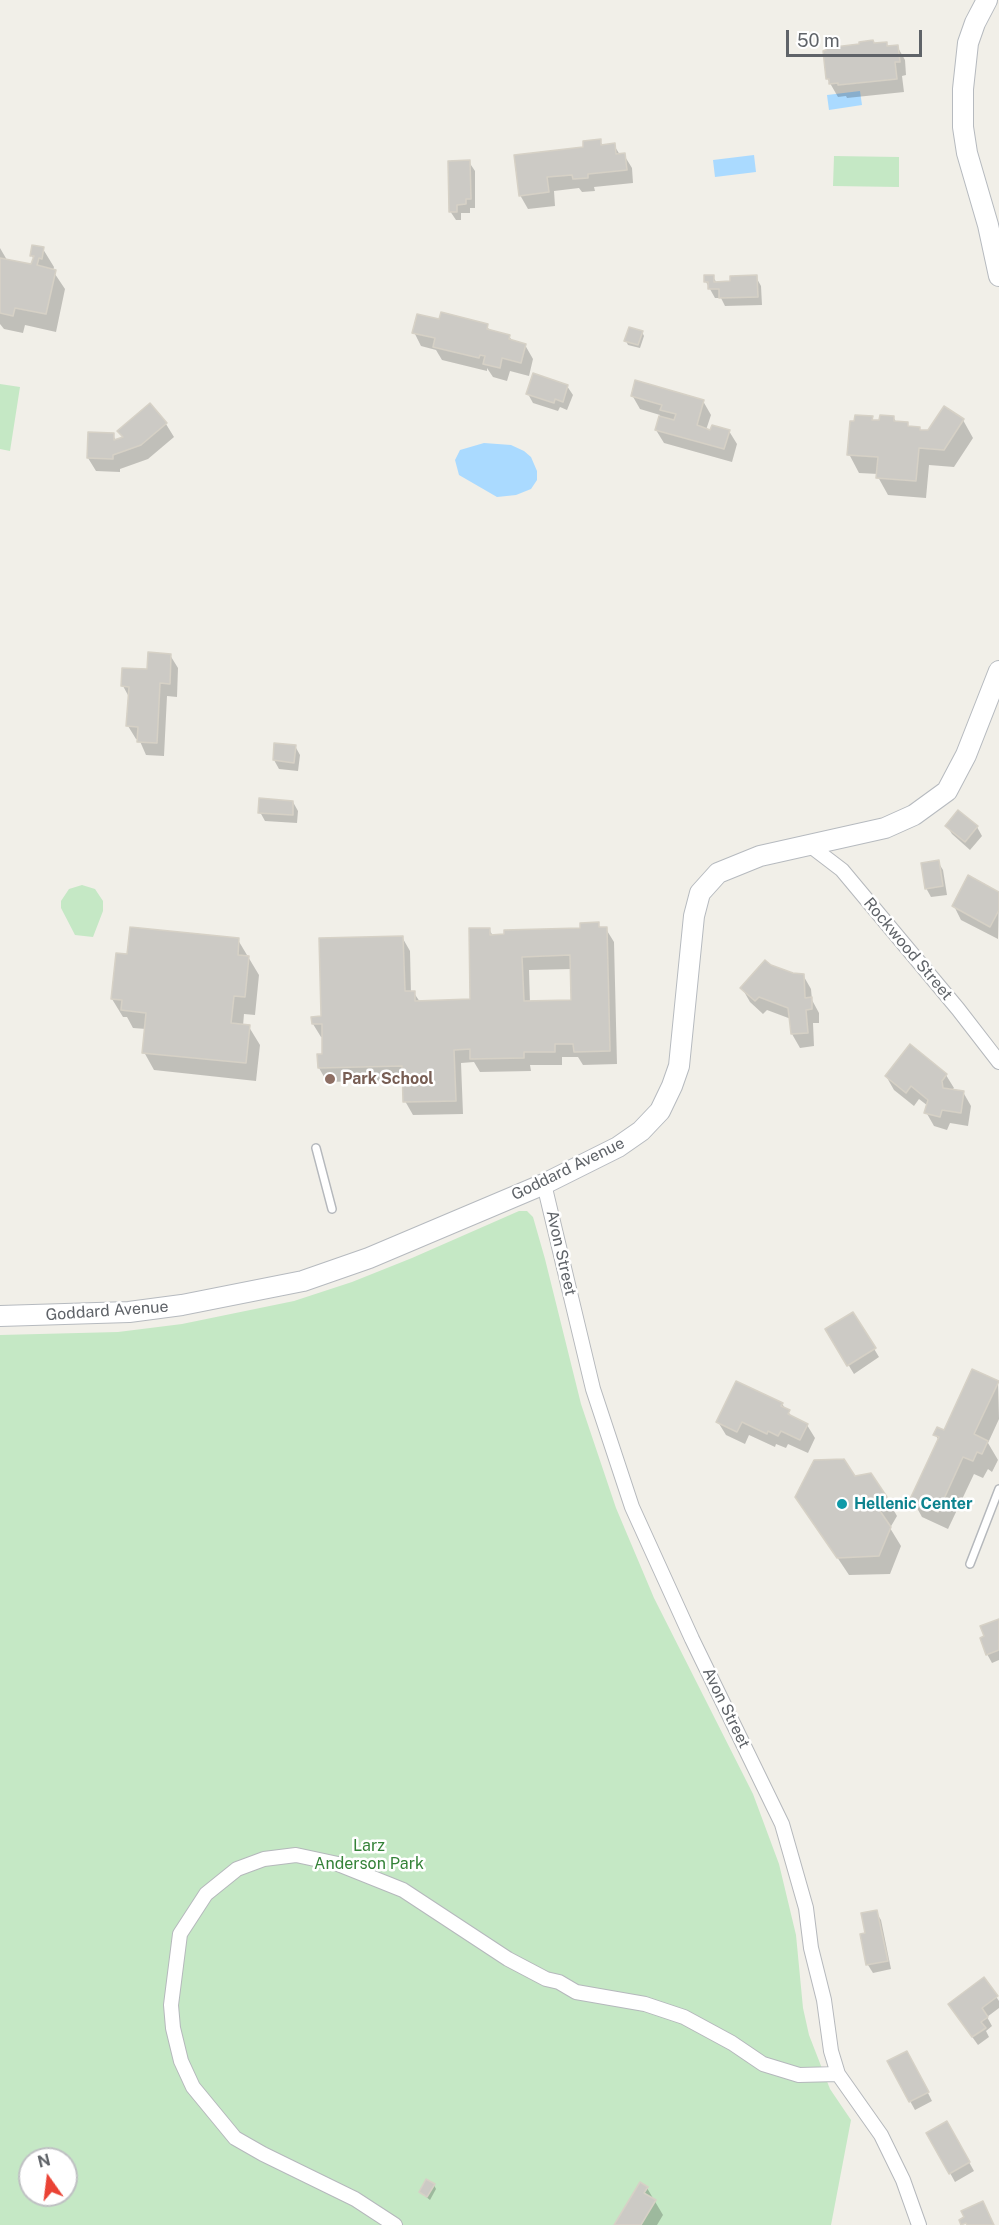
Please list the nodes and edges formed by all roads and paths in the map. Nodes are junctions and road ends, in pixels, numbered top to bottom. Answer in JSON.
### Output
{"nodes":[{"id":1,"x":987,"y":0,"type":"edge"},
{"id":2,"x":999,"y":276,"type":"edge"},
{"id":3,"x":999,"y":671,"type":"edge"},
{"id":4,"x":808,"y":844,"type":"junction"},
{"id":5,"x":999,"y":1062,"type":"edge"},
{"id":6,"x":316,"y":1149,"type":"dead end"},
{"id":7,"x":544,"y":1184,"type":"junction"},
{"id":8,"x":332,"y":1209,"type":"dead end"},
{"id":9,"x":0,"y":1316,"type":"edge"},
{"id":10,"x":999,"y":1489,"type":"edge"},
{"id":11,"x":970,"y":1564,"type":"dead end"},
{"id":12,"x":838,"y":2074,"type":"junction"},
{"id":13,"x":394,"y":2225,"type":"edge"},
{"id":14,"x":919,"y":2225,"type":"edge"}],
"edges":[{"from":1,"to":2,"type":"main road"},
{"from":3,"to":4,"type":"main road","name":"Goddard Avenue"},
{"from":4,"to":5,"type":"street","name":"Rockwood Street"},
{"from":4,"to":7,"type":"main road","name":"Goddard Avenue"},
{"from":6,"to":8,"type":"lane"},
{"from":7,"to":9,"type":"main road","name":"Goddard Avenue"},
{"from":7,"to":12,"type":"street","name":"Avon Street"},
{"from":10,"to":11,"type":"lane"},
{"from":12,"to":13,"type":"street"},
{"from":12,"to":14,"type":"street","name":"Avon Street"}]}
